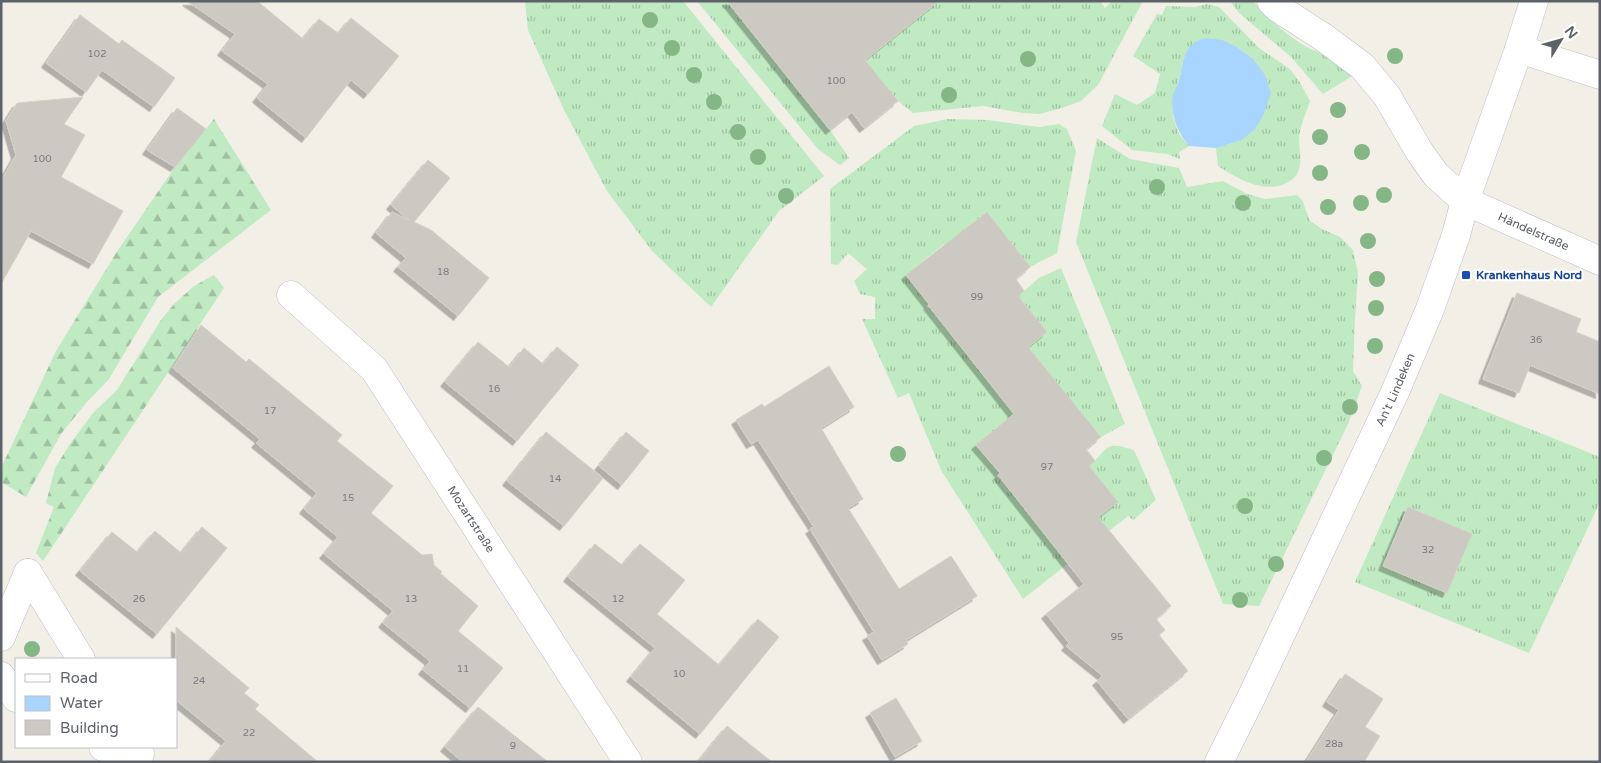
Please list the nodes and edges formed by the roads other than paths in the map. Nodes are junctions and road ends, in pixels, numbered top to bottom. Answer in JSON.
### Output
{"nodes":[{"id":1,"x":1271,"y":1,"type":"edge"},
{"id":2,"x":1534,"y":1,"type":"edge"},
{"id":3,"x":1519,"y":49,"type":"junction"},
{"id":4,"x":1600,"y":75,"type":"edge"},
{"id":5,"x":1465,"y":201,"type":"junction"},
{"id":6,"x":1600,"y":261,"type":"edge"},
{"id":7,"x":291,"y":295,"type":"dead end"},
{"id":8,"x":1,"y":637,"type":"edge"},
{"id":9,"x":80,"y":658,"type":"edge"},
{"id":10,"x":1,"y":676,"type":"edge"},
{"id":11,"x":15,"y":697,"type":"edge"},
{"id":12,"x":108,"y":748,"type":"edge"},
{"id":13,"x":140,"y":754,"type":"edge"},
{"id":14,"x":628,"y":762,"type":"edge"},
{"id":15,"x":1219,"y":762,"type":"edge"}],
"edges":[{"from":1,"to":5,"type":"street","name":"Händelstraße"},
{"from":2,"to":3,"type":"street","name":"An't Lindeken"},
{"from":3,"to":4,"type":"street"},
{"from":3,"to":5,"type":"street","name":"An't Lindeken"},
{"from":5,"to":6,"type":"street","name":"Händelstraße"},
{"from":5,"to":15,"type":"street","name":"An't Lindeken"},
{"from":7,"to":14,"type":"street","name":"Mozartstraße"},
{"from":8,"to":9,"type":"street"},
{"from":10,"to":11,"type":"street"},
{"from":12,"to":13,"type":"street"}]}
